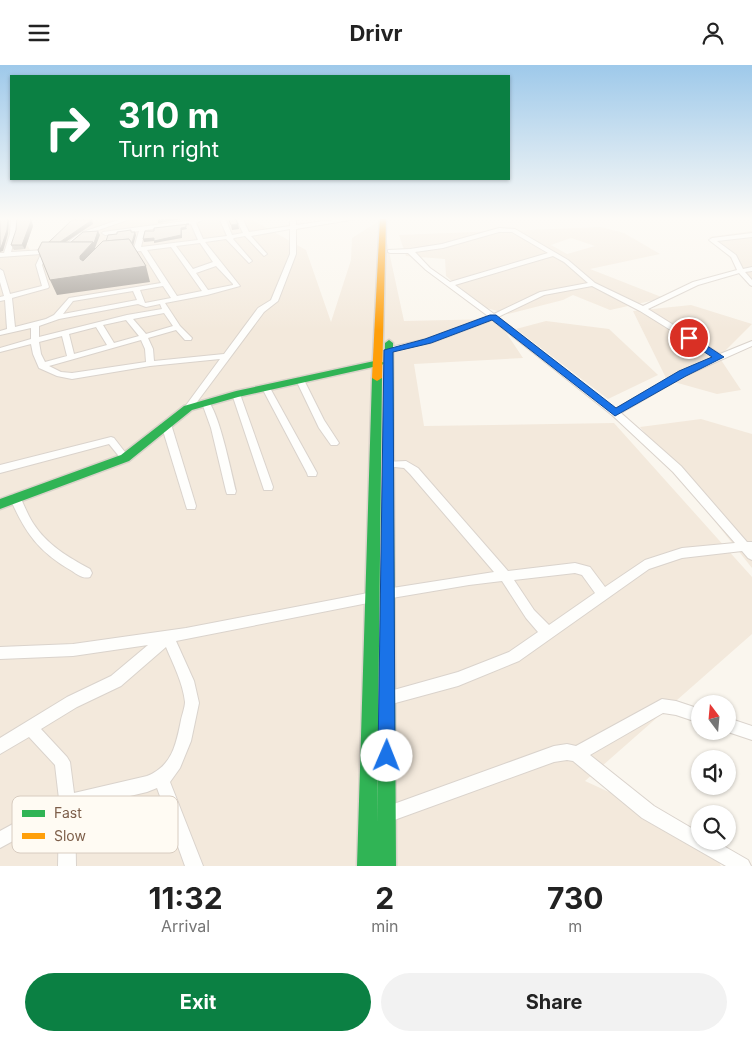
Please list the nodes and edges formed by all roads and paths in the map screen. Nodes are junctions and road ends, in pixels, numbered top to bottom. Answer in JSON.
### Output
{"nodes":[{"id":1,"x":43,"y":255,"type":"edge"},
{"id":2,"x":145,"y":255,"type":"edge"},
{"id":3,"x":180,"y":255,"type":"edge"},
{"id":4,"x":211,"y":255,"type":"edge"},
{"id":5,"x":244,"y":255,"type":"edge"},
{"id":6,"x":292,"y":255,"type":"edge"},
{"id":7,"x":382,"y":255,"type":"edge"},
{"id":8,"x":390,"y":255,"type":"edge"},
{"id":9,"x":414,"y":255,"type":"edge"},
{"id":10,"x":548,"y":255,"type":"edge"},
{"id":11,"x":555,"y":255,"type":"edge"},
{"id":12,"x":733,"y":255,"type":"edge"},
{"id":13,"x":249,"y":261,"type":"dead end"},
{"id":14,"x":217,"y":263,"type":"junction"},
{"id":15,"x":752,"y":269,"type":"edge"},
{"id":16,"x":740,"y":270,"type":"junction"},
{"id":17,"x":0,"y":271,"type":"edge"},
{"id":18,"x":192,"y":272,"type":"junction"},
{"id":19,"x":165,"y":283,"type":"junction"},
{"id":20,"x":593,"y":284,"type":"junction"},
{"id":21,"x":752,"y":284,"type":"edge"},
{"id":22,"x":449,"y":285,"type":"junction"},
{"id":23,"x":136,"y":289,"type":"junction"},
{"id":24,"x":207,"y":293,"type":"junction"},
{"id":25,"x":8,"y":298,"type":"junction"},
{"id":26,"x":0,"y":299,"type":"edge"},
{"id":27,"x":175,"y":299,"type":"junction"},
{"id":28,"x":141,"y":301,"type":"junction"},
{"id":29,"x":161,"y":303,"type":"junction"},
{"id":30,"x":642,"y":309,"type":"junction"},
{"id":31,"x":166,"y":310,"type":"junction"},
{"id":32,"x":58,"y":317,"type":"junction"},
{"id":33,"x":127,"y":317,"type":"junction"},
{"id":34,"x":493,"y":317,"type":"junction"},
{"id":35,"x":36,"y":324,"type":"junction"},
{"id":36,"x":98,"y":324,"type":"junction"},
{"id":37,"x":177,"y":327,"type":"junction"},
{"id":38,"x":11,"y":330,"type":"junction"},
{"id":39,"x":0,"y":333,"type":"edge"},
{"id":40,"x":66,"y":333,"type":"junction"},
{"id":41,"x":146,"y":337,"type":"junction"},
{"id":42,"x":188,"y":338,"type":"dead end"},
{"id":43,"x":35,"y":341,"type":"junction"},
{"id":44,"x":752,"y":343,"type":"edge"},
{"id":45,"x":112,"y":346,"type":"junction"},
{"id":46,"x":389,"y":350,"type":"junction"},
{"id":47,"x":0,"y":351,"type":"edge"},
{"id":48,"x":228,"y":356,"type":"junction"},
{"id":49,"x":71,"y":357,"type":"junction"},
{"id":50,"x":719,"y":357,"type":"junction"},
{"id":51,"x":379,"y":363,"type":"junction"},
{"id":52,"x":150,"y":364,"type":"junction"},
{"id":53,"x":42,"y":366,"type":"junction"},
{"id":54,"x":300,"y":380,"type":"junction"},
{"id":55,"x":266,"y":388,"type":"junction"},
{"id":56,"x":236,"y":394,"type":"junction"},
{"id":57,"x":206,"y":403,"type":"junction"},
{"id":58,"x":188,"y":408,"type":"junction"},
{"id":59,"x":615,"y":413,"type":"junction"},
{"id":60,"x":166,"y":424,"type":"junction"},
{"id":61,"x":334,"y":443,"type":"dead end"},
{"id":62,"x":125,"y":458,"type":"junction"},
{"id":63,"x":389,"y":464,"type":"junction"},
{"id":64,"x":0,"y":469,"type":"edge"},
{"id":65,"x":312,"y":473,"type":"dead end"},
{"id":66,"x":268,"y":487,"type":"dead end"},
{"id":67,"x":231,"y":491,"type":"dead end"},
{"id":68,"x":15,"y":498,"type":"junction"},
{"id":69,"x":0,"y":504,"type":"edge"},
{"id":70,"x":191,"y":506,"type":"dead end"},
{"id":71,"x":750,"y":549,"type":"edge"},
{"id":72,"x":375,"y":553,"type":"junction"},
{"id":73,"x":387,"y":553,"type":"junction"},
{"id":74,"x":86,"y":573,"type":"dead end"},
{"id":75,"x":505,"y":577,"type":"junction"},
{"id":76,"x":603,"y":594,"type":"junction"},
{"id":77,"x":386,"y":595,"type":"junction"},
{"id":78,"x":373,"y":597,"type":"junction"},
{"id":79,"x":548,"y":634,"type":"junction"},
{"id":80,"x":168,"y":637,"type":"junction"},
{"id":81,"x":0,"y":653,"type":"edge"},
{"id":82,"x":388,"y":698,"type":"junction"},
{"id":83,"x":691,"y":713,"type":"edge"},
{"id":84,"x":30,"y":728,"type":"junction"},
{"id":85,"x":736,"y":728,"type":"edge"},
{"id":86,"x":752,"y":733,"type":"edge"},
{"id":87,"x":0,"y":747,"type":"edge"},
{"id":88,"x":577,"y":754,"type":"junction"},
{"id":89,"x":164,"y":786,"type":"dead end"},
{"id":90,"x":66,"y":796,"type":"edge"},
{"id":91,"x":96,"y":796,"type":"edge"},
{"id":92,"x":168,"y":796,"type":"edge"},
{"id":93,"x":386,"y":815,"type":"junction"},
{"id":94,"x":178,"y":823,"type":"edge"},
{"id":95,"x":12,"y":833,"type":"edge"},
{"id":96,"x":0,"y":840,"type":"edge"},
{"id":97,"x":67,"y":853,"type":"edge"},
{"id":98,"x":67,"y":866,"type":"edge"},
{"id":99,"x":194,"y":866,"type":"edge"},
{"id":100,"x":367,"y":866,"type":"edge"},
{"id":101,"x":386,"y":866,"type":"edge"},
{"id":102,"x":742,"y":866,"type":"edge"}],
"edges":[{"from":1,"to":25,"type":"street"},
{"from":2,"to":19,"type":"street"},
{"from":3,"to":18,"type":"street"},
{"from":4,"to":14,"type":"street"},
{"from":5,"to":13,"type":"street"},
{"from":6,"to":48,"type":"street"},
{"from":7,"to":51,"type":"street"},
{"from":8,"to":46,"type":"street"},
{"from":9,"to":22,"type":"street"},
{"from":10,"to":22,"type":"street"},
{"from":11,"to":20,"type":"street"},
{"from":12,"to":16,"type":"street"},
{"from":14,"to":18,"type":"street"},
{"from":14,"to":24,"type":"street"},
{"from":15,"to":16,"type":"street"},
{"from":16,"to":21,"type":"street"},
{"from":16,"to":30,"type":"street"},
{"from":17,"to":25,"type":"street"},
{"from":18,"to":24,"type":"street"},
{"from":19,"to":23,"type":"street"},
{"from":19,"to":27,"type":"street"},
{"from":20,"to":30,"type":"street"},
{"from":20,"to":34,"type":"street"},
{"from":22,"to":34,"type":"street"},
{"from":23,"to":28,"type":"street"},
{"from":23,"to":32,"type":"street"},
{"from":24,"to":27,"type":"street"},
{"from":25,"to":26,"type":"street"},
{"from":25,"to":38,"type":"street"},
{"from":27,"to":29,"type":"street"},
{"from":28,"to":29,"type":"street"},
{"from":28,"to":32,"type":"street"},
{"from":29,"to":31,"type":"street"},
{"from":30,"to":50,"type":"street"},
{"from":31,"to":33,"type":"street"},
{"from":31,"to":37,"type":"street"},
{"from":32,"to":35,"type":"street"},
{"from":33,"to":36,"type":"street"},
{"from":33,"to":41,"type":"street"},
{"from":34,"to":46,"type":"street"},
{"from":34,"to":59,"type":"street"},
{"from":35,"to":38,"type":"street"},
{"from":35,"to":43,"type":"street"},
{"from":36,"to":40,"type":"street"},
{"from":36,"to":45,"type":"street"},
{"from":37,"to":41,"type":"street"},
{"from":37,"to":42,"type":"street"},
{"from":38,"to":39,"type":"street"},
{"from":40,"to":43,"type":"street"},
{"from":40,"to":49,"type":"street"},
{"from":41,"to":45,"type":"street"},
{"from":41,"to":52,"type":"street"},
{"from":43,"to":47,"type":"street"},
{"from":43,"to":53,"type":"street"},
{"from":44,"to":50,"type":"street"},
{"from":45,"to":49,"type":"street"},
{"from":46,"to":63,"type":"street"},
{"from":48,"to":52,"type":"street"},
{"from":48,"to":58,"type":"street"},
{"from":49,"to":53,"type":"street"},
{"from":50,"to":59,"type":"street"},
{"from":51,"to":54,"type":"street"},
{"from":51,"to":72,"type":"street"},
{"from":52,"to":53,"type":"street"},
{"from":54,"to":55,"type":"street"},
{"from":54,"to":61,"type":"street"},
{"from":55,"to":56,"type":"street"},
{"from":55,"to":65,"type":"street"},
{"from":56,"to":57,"type":"street"},
{"from":56,"to":66,"type":"street"},
{"from":57,"to":58,"type":"street"},
{"from":57,"to":67,"type":"street"},
{"from":58,"to":60,"type":"street"},
{"from":59,"to":71,"type":"street"},
{"from":60,"to":62,"type":"street"},
{"from":60,"to":70,"type":"street"},
{"from":62,"to":64,"type":"street"},
{"from":62,"to":68,"type":"street"},
{"from":63,"to":73,"type":"street"},
{"from":63,"to":75,"type":"street"},
{"from":68,"to":69,"type":"street"},
{"from":68,"to":74,"type":"street"},
{"from":71,"to":76,"type":"street"},
{"from":72,"to":73,"type":"street"},
{"from":72,"to":78,"type":"street"},
{"from":73,"to":77,"type":"street"},
{"from":75,"to":76,"type":"street"},
{"from":75,"to":77,"type":"street"},
{"from":75,"to":79,"type":"street"},
{"from":76,"to":79,"type":"street"},
{"from":77,"to":82,"type":"street"},
{"from":78,"to":80,"type":"street"},
{"from":78,"to":100,"type":"street"},
{"from":79,"to":82,"type":"street"},
{"from":80,"to":81,"type":"street"},
{"from":80,"to":84,"type":"street"},
{"from":80,"to":91,"type":"street"},
{"from":82,"to":93,"type":"street"},
{"from":83,"to":88,"type":"street"},
{"from":84,"to":87,"type":"street"},
{"from":84,"to":90,"type":"street"},
{"from":85,"to":86,"type":"street"},
{"from":88,"to":93,"type":"street"},
{"from":88,"to":102,"type":"street"},
{"from":89,"to":92,"type":"street"},
{"from":93,"to":101,"type":"street"},
{"from":94,"to":99,"type":"street"},
{"from":95,"to":96,"type":"street"},
{"from":97,"to":98,"type":"street"}]}
